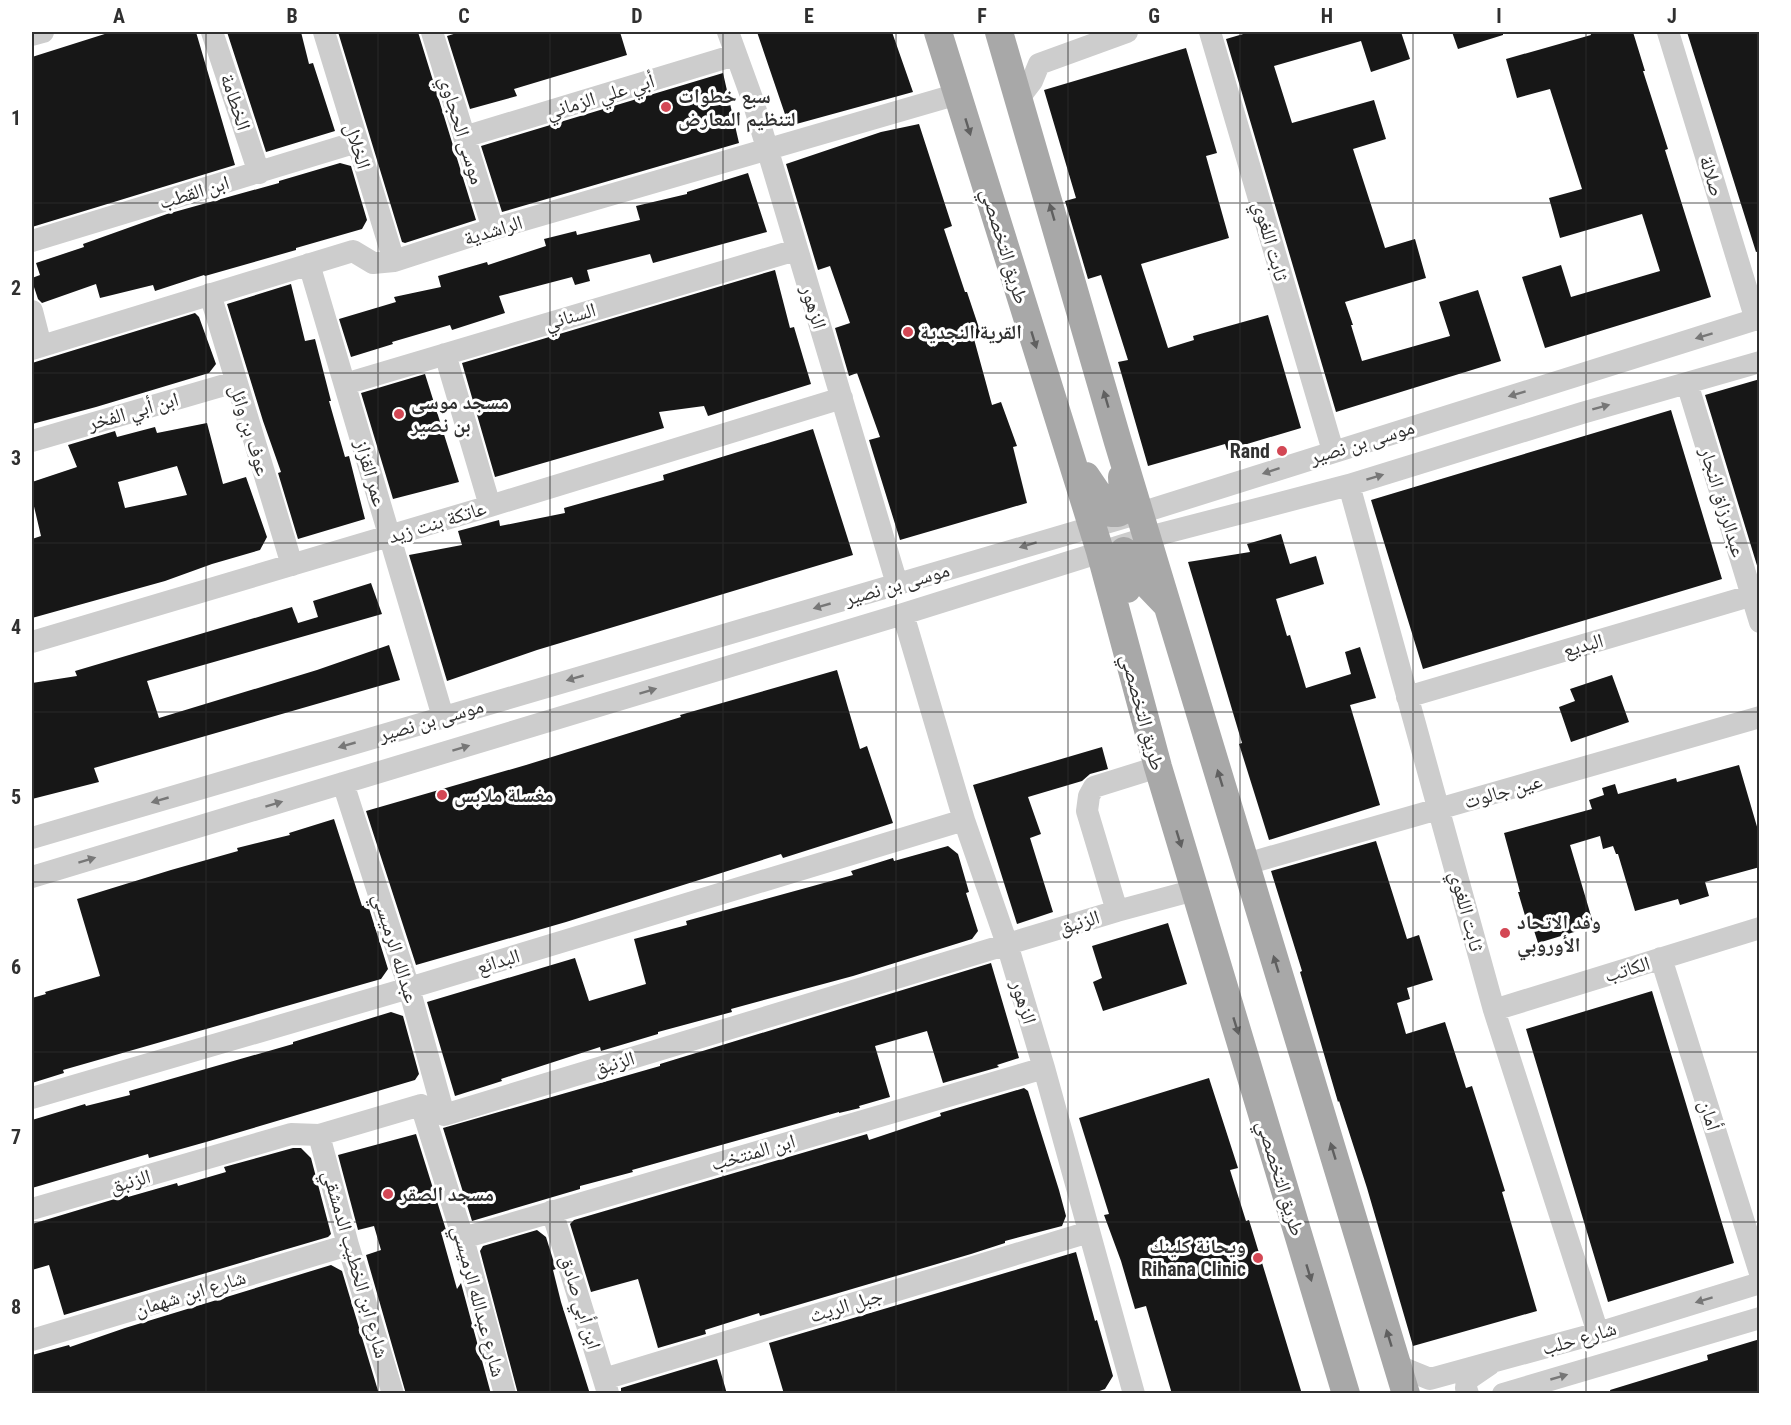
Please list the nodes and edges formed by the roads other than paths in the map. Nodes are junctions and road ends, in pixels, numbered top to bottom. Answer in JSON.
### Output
{"nodes":[{"id":1,"x":43,"y":32,"type":"edge"},
{"id":2,"x":212,"y":32,"type":"edge"},
{"id":3,"x":324,"y":32,"type":"edge"},
{"id":4,"x":432,"y":32,"type":"edge"},
{"id":5,"x":728,"y":32,"type":"edge"},
{"id":6,"x":938,"y":32,"type":"edge"},
{"id":7,"x":999,"y":32,"type":"edge"},
{"id":8,"x":1127,"y":32,"type":"edge"},
{"id":9,"x":1210,"y":32,"type":"edge"},
{"id":10,"x":1668,"y":32,"type":"edge"},
{"id":11,"x":32,"y":35,"type":"edge"},
{"id":12,"x":735,"y":55,"type":"junction"},
{"id":13,"x":958,"y":94,"type":"junction"},
{"id":14,"x":1019,"y":98,"type":"junction"},
{"id":15,"x":464,"y":137,"type":"junction"},
{"id":16,"x":357,"y":142,"type":"junction"},
{"id":17,"x":767,"y":151,"type":"junction"},
{"id":18,"x":259,"y":173,"type":"junction"},
{"id":19,"x":493,"y":229,"type":"junction"},
{"id":20,"x":32,"y":241,"type":"edge"},
{"id":21,"x":796,"y":250,"type":"junction"},
{"id":22,"x":394,"y":261,"type":"junction"},
{"id":23,"x":309,"y":264,"type":"junction"},
{"id":24,"x":210,"y":294,"type":"junction"},
{"id":25,"x":32,"y":311,"type":"edge"},
{"id":26,"x":1758,"y":319,"type":"edge"},
{"id":27,"x":36,"y":347,"type":"edge"},
{"id":28,"x":445,"y":354,"type":"junction"},
{"id":29,"x":1623,"y":361,"type":"junction"},
{"id":30,"x":1760,"y":362,"type":"edge"},
{"id":31,"x":235,"y":382,"type":"junction"},
{"id":32,"x":1687,"y":383,"type":"junction"},
{"id":33,"x":345,"y":384,"type":"junction"},
{"id":34,"x":842,"y":398,"type":"junction"},
{"id":35,"x":1634,"y":398,"type":"junction"},
{"id":36,"x":32,"y":441,"type":"edge"},
{"id":37,"x":1119,"y":442,"type":"junction"},
{"id":38,"x":1333,"y":451,"type":"junction"},
{"id":39,"x":1071,"y":458,"type":"junction"},
{"id":40,"x":1349,"y":485,"type":"junction"},
{"id":41,"x":1176,"y":501,"type":"junction"},
{"id":42,"x":490,"y":506,"type":"junction"},
{"id":43,"x":1144,"y":525,"type":"junction"},
{"id":44,"x":1190,"y":525,"type":"junction"},
{"id":45,"x":389,"y":536,"type":"junction"},
{"id":46,"x":1056,"y":537,"type":"junction"},
{"id":47,"x":1097,"y":538,"type":"junction"},
{"id":48,"x":1062,"y":564,"type":"junction"},
{"id":49,"x":292,"y":565,"type":"junction"},
{"id":50,"x":897,"y":584,"type":"junction"},
{"id":51,"x":1756,"y":594,"type":"edge"},
{"id":52,"x":1170,"y":610,"type":"junction"},
{"id":53,"x":903,"y":614,"type":"junction"},
{"id":54,"x":1760,"y":622,"type":"edge"},
{"id":55,"x":1122,"y":632,"type":"junction"},
{"id":56,"x":32,"y":642,"type":"edge"},
{"id":57,"x":1407,"y":697,"type":"junction"},
{"id":58,"x":443,"y":717,"type":"junction"},
{"id":59,"x":1760,"y":717,"type":"edge"},
{"id":60,"x":1158,"y":767,"type":"junction"},
{"id":61,"x":343,"y":783,"type":"junction"},
{"id":62,"x":1439,"y":810,"type":"junction"},
{"id":63,"x":963,"y":820,"type":"junction"},
{"id":64,"x":32,"y":838,"type":"edge"},
{"id":65,"x":1246,"y":864,"type":"junction"},
{"id":66,"x":32,"y":877,"type":"edge"},
{"id":67,"x":1195,"y":890,"type":"junction"},
{"id":68,"x":1117,"y":910,"type":"junction"},
{"id":69,"x":1760,"y":928,"type":"edge"},
{"id":70,"x":1007,"y":944,"type":"junction"},
{"id":71,"x":1660,"y":958,"type":"junction"},
{"id":72,"x":409,"y":988,"type":"junction"},
{"id":73,"x":1494,"y":1011,"type":"junction"},
{"id":74,"x":1044,"y":1068,"type":"junction"},
{"id":75,"x":32,"y":1098,"type":"edge"},
{"id":76,"x":422,"y":1105,"type":"junction"},
{"id":77,"x":444,"y":1115,"type":"junction"},
{"id":78,"x":319,"y":1135,"type":"junction"},
{"id":79,"x":32,"y":1209,"type":"edge"},
{"id":80,"x":552,"y":1211,"type":"junction"},
{"id":81,"x":1089,"y":1232,"type":"junction"},
{"id":82,"x":463,"y":1238,"type":"junction"},
{"id":83,"x":348,"y":1245,"type":"junction"},
{"id":84,"x":1760,"y":1273,"type":"edge"},
{"id":85,"x":1760,"y":1283,"type":"edge"},
{"id":86,"x":1760,"y":1318,"type":"edge"},
{"id":87,"x":1598,"y":1333,"type":"junction"},
{"id":88,"x":32,"y":1340,"type":"edge"},
{"id":89,"x":1498,"y":1360,"type":"junction"},
{"id":90,"x":1398,"y":1366,"type":"junction"},
{"id":91,"x":606,"y":1386,"type":"edge"},
{"id":92,"x":1132,"y":1393,"type":"edge"},
{"id":93,"x":1503,"y":1393,"type":"edge"},
{"id":94,"x":393,"y":1394,"type":"edge"},
{"id":95,"x":505,"y":1394,"type":"edge"},
{"id":96,"x":1346,"y":1394,"type":"edge"},
{"id":97,"x":1406,"y":1394,"type":"edge"},
{"id":98,"x":1468,"y":1394,"type":"edge"}],
"edges":[{"from":1,"to":11,"type":"street"},
{"from":2,"to":18,"type":"street","name":"الخطامة"},
{"from":3,"to":16,"type":"street","name":"الخلال"},
{"from":4,"to":15,"type":"street","name":"موسى الحجاوي"},
{"from":5,"to":12,"type":"street","name":"الزهور"},
{"from":6,"to":13,"type":"main road","name":"طريق التخصصي"},
{"from":7,"to":14,"type":"main road"},
{"from":8,"to":14,"type":"street"},
{"from":9,"to":38,"type":"street","name":"ثابت اللغوي"},
{"from":10,"to":26,"type":"street","name":"صلالة"},
{"from":12,"to":15,"type":"street","name":"أبي علي الزماني"},
{"from":12,"to":17,"type":"street","name":"الزهور"},
{"from":13,"to":17,"type":"street","name":"الراشدية"},
{"from":13,"to":39,"type":"main road","name":"طريق التخصصي","one_way":true},
{"from":37,"to":14,"type":"main road","one_way":true},
{"from":15,"to":19,"type":"street","name":"موسى الحجاوي"},
{"from":16,"to":18,"type":"street","name":"ابن القطب"},
{"from":16,"to":22,"type":"street","name":"الخلال"},
{"from":17,"to":19,"type":"street","name":"الراشدية"},
{"from":17,"to":21,"type":"street","name":"الزهور"},
{"from":18,"to":20,"type":"street","name":"ابن القطب"},
{"from":19,"to":22,"type":"street","name":"الراشدية"},
{"from":21,"to":28,"type":"street","name":"السناني"},
{"from":21,"to":34,"type":"street","name":"الزهور"},
{"from":22,"to":23,"type":"street","name":"الراشدية"},
{"from":23,"to":24,"type":"street","name":"الراشدية"},
{"from":23,"to":33,"type":"street","name":"عمر القزاز"},
{"from":24,"to":27,"type":"street","name":"الراشدية"},
{"from":24,"to":31,"type":"street","name":"عوف بن وائل"},
{"from":25,"to":27,"type":"street"},
{"from":26,"to":29,"type":"street","name":"موسى بن نصير","one_way":true},
{"from":28,"to":33,"type":"street","name":"السناني"},
{"from":28,"to":42,"type":"street"},
{"from":29,"to":35,"type":"street"},
{"from":29,"to":38,"type":"street","name":"موسى بن نصير","one_way":true},
{"from":30,"to":32,"type":"street"},
{"from":31,"to":36,"type":"street","name":"ابن أبي الفخر"},
{"from":31,"to":49,"type":"street","name":"عوف بن وائل"},
{"from":32,"to":35,"type":"street"},
{"from":32,"to":51,"type":"street","name":"عبدالرزاق النجار"},
{"from":33,"to":45,"type":"street","name":"عمر القزاز"},
{"from":34,"to":42,"type":"street","name":"عاتكة بنت زيد"},
{"from":34,"to":50,"type":"street","name":"الزهور"},
{"from":40,"to":35,"type":"street","one_way":true},
{"from":37,"to":39,"type":"main road"},
{"from":37,"to":43,"type":"main road"},
{"from":38,"to":41,"type":"street","name":"موسى بن نصير","one_way":true},
{"from":39,"to":47,"type":"main road","name":"طريق التخصصي"},
{"from":40,"to":44,"type":"street"},
{"from":40,"to":57,"type":"street","name":"ثابت اللغوي"},
{"from":41,"to":43,"type":"street","name":"موسى بن نصير"},
{"from":41,"to":44,"type":"street"},
{"from":42,"to":45,"type":"street","name":"عاتكة بنت زيد"},
{"from":43,"to":44,"type":"street"},
{"from":43,"to":47,"type":"street"},
{"from":43,"to":52,"type":"main road"},
{"from":45,"to":49,"type":"street","name":"عاتكة بنت زيد"},
{"from":45,"to":58,"type":"street","name":"عمر القزاز"},
{"from":46,"to":47,"type":"street","name":"موسى بن نصير"},
{"from":46,"to":48,"type":"street"},
{"from":46,"to":50,"type":"street","name":"موسى بن نصير","one_way":true},
{"from":47,"to":48,"type":"street"},
{"from":47,"to":55,"type":"main road","name":"طريق التخصصي"},
{"from":48,"to":53,"type":"street"},
{"from":49,"to":56,"type":"street","name":"عاتكة بنت زيد"},
{"from":50,"to":58,"type":"street","name":"موسى بن نصير","one_way":true},
{"from":51,"to":54,"type":"street","name":"عبدالرزاق النجار"},
{"from":51,"to":57,"type":"street","name":"البديع"},
{"from":52,"to":55,"type":"main road"},
{"from":65,"to":52,"type":"main road","one_way":true},
{"from":61,"to":53,"type":"street","one_way":true},
{"from":53,"to":63,"type":"street","name":"الزهور"},
{"from":55,"to":60,"type":"main road","name":"طريق التخصصي"},
{"from":57,"to":62,"type":"street","name":"ثابت اللغوي"},
{"from":58,"to":64,"type":"street","name":"موسى بن نصير","one_way":true},
{"from":59,"to":62,"type":"street","name":"عين جالوت"},
{"from":60,"to":67,"type":"main road","name":"طريق التخصصي","one_way":true},
{"from":60,"to":68,"type":"street"},
{"from":66,"to":61,"type":"street","one_way":true},
{"from":61,"to":72,"type":"street","name":"عبدالله الرميسي"},
{"from":62,"to":65,"type":"street","name":"عين جالوت"},
{"from":62,"to":73,"type":"street","name":"ثابت اللغوي"},
{"from":63,"to":70,"type":"street","name":"الزهور"},
{"from":63,"to":72,"type":"street","name":"البدائع"},
{"from":90,"to":65,"type":"main road","one_way":true},
{"from":67,"to":68,"type":"street","name":"الزنبق"},
{"from":67,"to":96,"type":"main road","name":"طريق التخصصي","one_way":true},
{"from":68,"to":70,"type":"street","name":"الزنبق"},
{"from":69,"to":71,"type":"street","name":"الكاتب"},
{"from":70,"to":74,"type":"street","name":"الزهور"},
{"from":70,"to":77,"type":"street","name":"الزنبق"},
{"from":71,"to":73,"type":"street","name":"الكاتب"},
{"from":71,"to":84,"type":"street","name":"أمان"},
{"from":72,"to":75,"type":"street","name":"البدائع"},
{"from":72,"to":77,"type":"street","name":"عبدالله الرميسي"},
{"from":73,"to":87,"type":"street","name":"ثابت اللغوي"},
{"from":74,"to":80,"type":"street","name":"ابن المنتخب"},
{"from":74,"to":81,"type":"street","name":"الزهور"},
{"from":76,"to":77,"type":"street"},
{"from":76,"to":78,"type":"street","name":"الزنبق"},
{"from":76,"to":82,"type":"street","name":"شارع عبدالله الرميسي"},
{"from":78,"to":79,"type":"street","name":"الزنبق"},
{"from":78,"to":83,"type":"street","name":"شارع ابن الخطيب الدمشقي"},
{"from":80,"to":82,"type":"street","name":"ابن المنتخب"},
{"from":80,"to":91,"type":"street","name":"ابن أبي صادق"},
{"from":81,"to":91,"type":"street","name":"جبل الريث"},
{"from":81,"to":92,"type":"street","name":"الزهور"},
{"from":82,"to":95,"type":"street","name":"شارع عبدالله الرميسي"},
{"from":83,"to":88,"type":"street","name":"شارع ابن شهمان"},
{"from":83,"to":94,"type":"street","name":"شارع ابن الخطيب الدمشقي"},
{"from":85,"to":87,"type":"street","name":"شارع حلب","one_way":true},
{"from":93,"to":86,"type":"street","name":"شارع حلب","one_way":true},
{"from":87,"to":89,"type":"street","name":"شارع حلب"},
{"from":89,"to":90,"type":"street","name":"شارع حلب"},
{"from":89,"to":98,"type":"street"},
{"from":90,"to":97,"type":"main road"}]}
